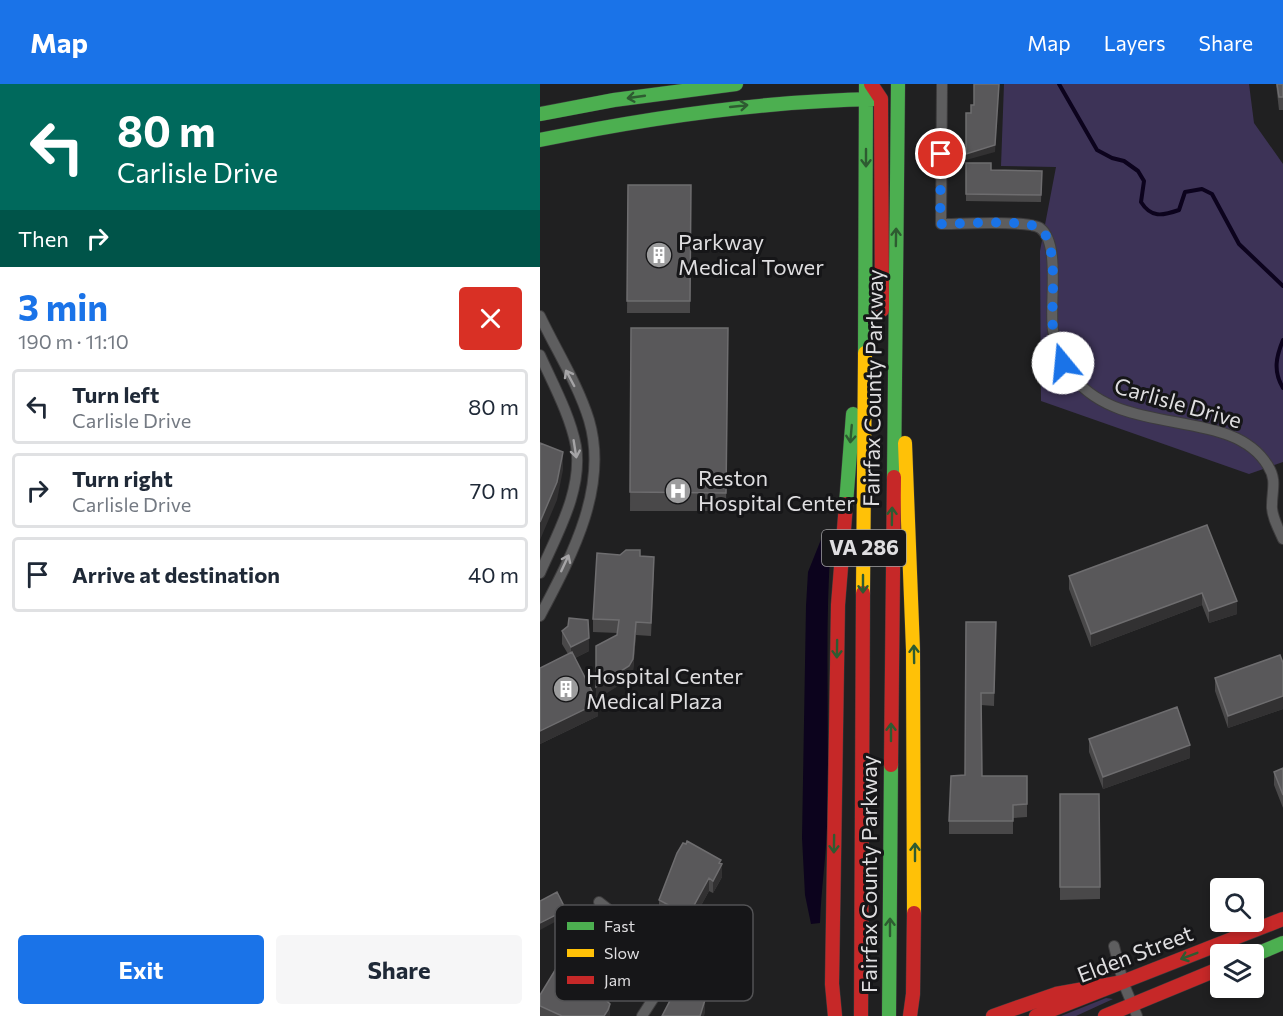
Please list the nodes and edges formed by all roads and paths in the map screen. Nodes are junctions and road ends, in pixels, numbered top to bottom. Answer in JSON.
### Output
{"nodes":[{"id":1,"x":736,"y":84,"type":"edge"},
{"id":2,"x":866,"y":84,"type":"edge"},
{"id":3,"x":871,"y":84,"type":"edge"},
{"id":4,"x":898,"y":84,"type":"edge"},
{"id":5,"x":942,"y":84,"type":"edge"},
{"id":6,"x":873,"y":99,"type":"junction"},
{"id":7,"x":898,"y":99,"type":"junction"},
{"id":8,"x":540,"y":114,"type":"edge"},
{"id":9,"x":540,"y":140,"type":"edge"},
{"id":10,"x":866,"y":271,"type":"junction"},
{"id":11,"x":896,"y":273,"type":"junction"},
{"id":12,"x":540,"y":316,"type":"edge"},
{"id":13,"x":540,"y":355,"type":"edge"},
{"id":14,"x":893,"y":379,"type":"junction"},
{"id":15,"x":1283,"y":539,"type":"edge"},
{"id":16,"x":540,"y":573,"type":"edge"},
{"id":17,"x":540,"y":616,"type":"edge"},
{"id":18,"x":599,"y":902,"type":"dead end"},
{"id":19,"x":603,"y":905,"type":"edge"},
{"id":20,"x":1283,"y":920,"type":"edge"},
{"id":21,"x":1283,"y":943,"type":"edge"},
{"id":22,"x":1114,"y":946,"type":"dead end"},
{"id":23,"x":1264,"y":951,"type":"edge"},
{"id":24,"x":1210,"y":973,"type":"edge"},
{"id":25,"x":1123,"y":982,"type":"junction"},
{"id":26,"x":832,"y":984,"type":"junction"},
{"id":27,"x":913,"y":994,"type":"junction"},
{"id":28,"x":652,"y":1001,"type":"edge"},
{"id":29,"x":1135,"y":1010,"type":"edge"},
{"id":30,"x":642,"y":1016,"type":"edge"},
{"id":31,"x":828,"y":1016,"type":"edge"},
{"id":32,"x":835,"y":1016,"type":"edge"},
{"id":33,"x":861,"y":1016,"type":"edge"},
{"id":34,"x":889,"y":1016,"type":"edge"},
{"id":35,"x":910,"y":1016,"type":"edge"},
{"id":36,"x":927,"y":1016,"type":"edge"},
{"id":37,"x":993,"y":1016,"type":"edge"},
{"id":38,"x":1036,"y":1016,"type":"edge"},
{"id":39,"x":1105,"y":1016,"type":"edge"}],
"edges":[{"from":1,"to":8,"type":"main road","one_way":true},
{"from":2,"to":6,"type":"main road","name":"Fairfax County Parkway","number":"VA 286"},
{"from":3,"to":6,"type":"main road"},
{"from":4,"to":7,"type":"main road","name":"Fairfax County Parkway","number":"VA 286"},
{"from":5,"to":15,"type":"street","name":"Carlisle Drive"},
{"from":6,"to":7,"type":"main road"},
{"from":9,"to":6,"type":"main road","one_way":true},
{"from":6,"to":10,"type":"main road","name":"Fairfax County Parkway","number":"VA 286","one_way":true},
{"from":6,"to":14,"type":"main road"},
{"from":11,"to":7,"type":"main road","name":"Fairfax County Parkway","number":"VA 286","one_way":true},
{"from":10,"to":26,"type":"main road","one_way":true},
{"from":10,"to":33,"type":"main road","name":"Fairfax County Parkway","number":"VA 286","one_way":true},
{"from":11,"to":14,"type":"main road","name":"Fairfax County Parkway","number":"VA 286"},
{"from":27,"to":11,"type":"main road","one_way":true},
{"from":17,"to":12,"type":"street","one_way":true},
{"from":13,"to":16,"type":"street","one_way":true},
{"from":34,"to":14,"type":"main road","name":"Fairfax County Parkway","number":"VA 286","one_way":true},
{"from":18,"to":19,"type":"street"},
{"from":20,"to":25,"type":"main road","name":"Elden Street","one_way":true},
{"from":21,"to":23,"type":"main road"},
{"from":22,"to":25,"type":"street"},
{"from":24,"to":29,"type":"main road","name":"Elden Street"},
{"from":25,"to":29,"type":"street"},
{"from":25,"to":37,"type":"main road"},
{"from":25,"to":38,"type":"main road","name":"Elden Street"},
{"from":26,"to":31,"type":"main road"},
{"from":26,"to":32,"type":"main road"},
{"from":27,"to":35,"type":"main road"},
{"from":27,"to":36,"type":"main road"},
{"from":28,"to":30,"type":"street"},
{"from":29,"to":39,"type":"main road","name":"Elden Street"}]}
